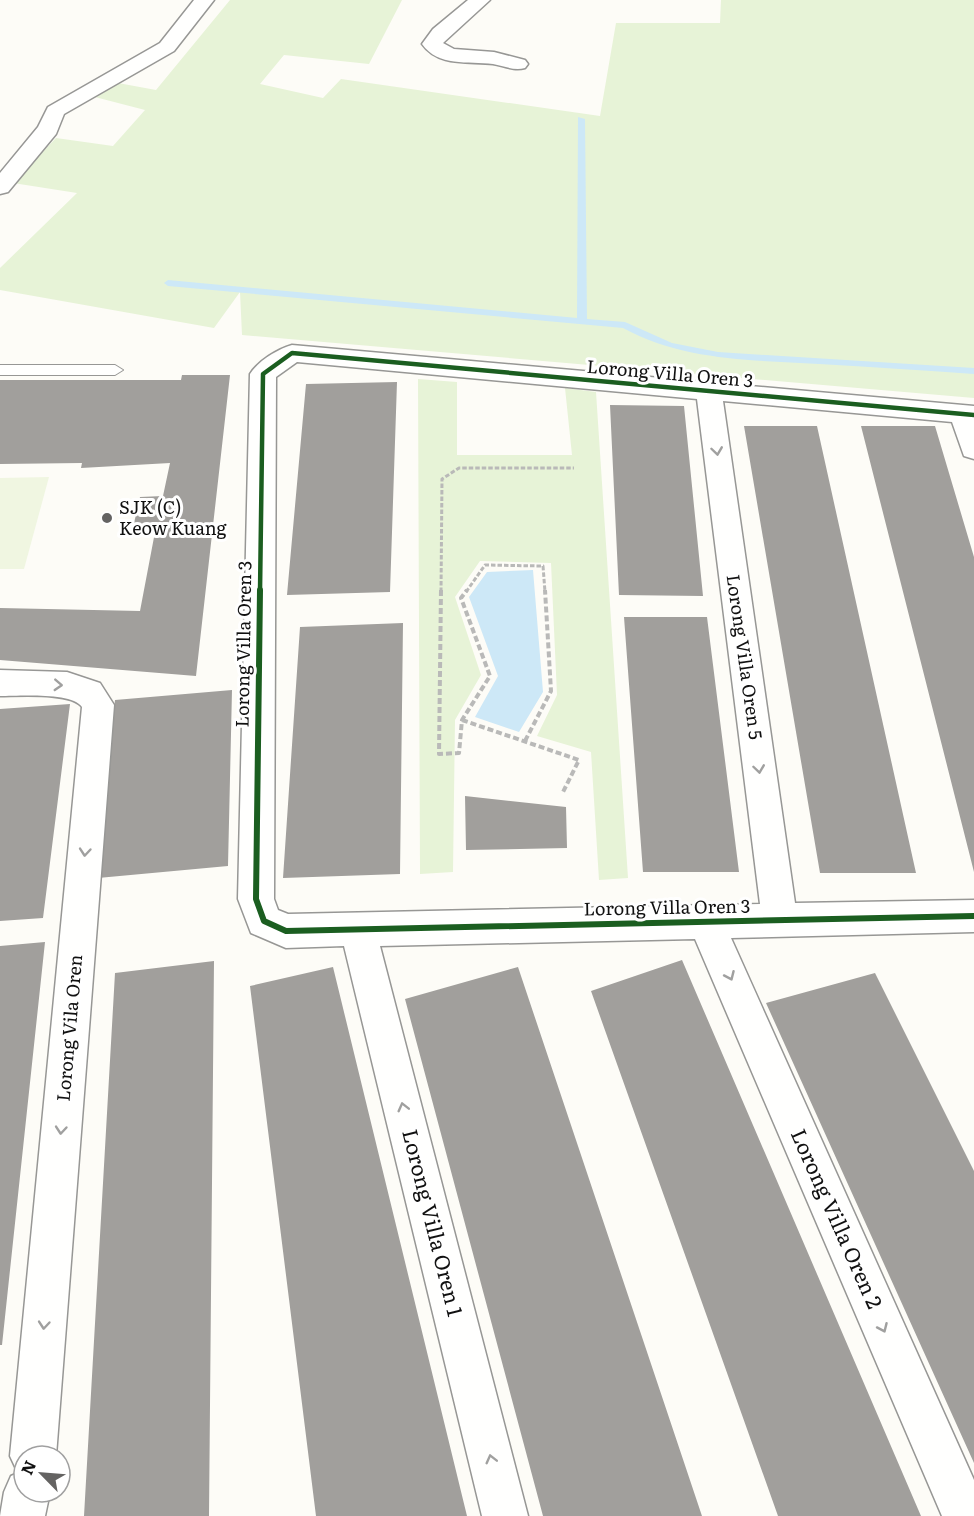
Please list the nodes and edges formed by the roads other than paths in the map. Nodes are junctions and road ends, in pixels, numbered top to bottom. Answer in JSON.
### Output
{"nodes":[{"id":1,"x":204,"y":0,"type":"edge"},
{"id":2,"x":480,"y":0,"type":"edge"},
{"id":3,"x":518,"y":64,"type":"dead end"},
{"id":4,"x":0,"y":187,"type":"edge"},
{"id":5,"x":0,"y":370,"type":"edge"},
{"id":6,"x":115,"y":370,"type":"dead end"},
{"id":7,"x":709,"y":393,"type":"junction"},
{"id":8,"x":969,"y":415,"type":"edge"},
{"id":9,"x":974,"y":449,"type":"edge"},
{"id":10,"x":0,"y":683,"type":"edge"},
{"id":11,"x":974,"y":916,"type":"edge"},
{"id":12,"x":780,"y":921,"type":"junction"},
{"id":13,"x":706,"y":922,"type":"junction"},
{"id":14,"x":358,"y":930,"type":"junction"},
{"id":15,"x":34,"y":1444,"type":"edge"},
{"id":16,"x":505,"y":1516,"type":"edge"},
{"id":17,"x":966,"y":1516,"type":"edge"}],
"edges":[{"from":1,"to":4,"type":"street"},
{"from":2,"to":3,"type":"street"},
{"from":5,"to":6,"type":"lane"},
{"from":7,"to":8,"type":"street","name":"Lorong Villa Oren 3"},
{"from":7,"to":12,"type":"street","name":"Lorong Villa Oren 5","one_way":true},
{"from":7,"to":14,"type":"street","name":"Lorong Villa Oren 3"},
{"from":8,"to":9,"type":"street"},
{"from":10,"to":15,"type":"street","name":"Lorong Vila Oren","one_way":true},
{"from":11,"to":12,"type":"street","name":"Lorong Villa Oren 3"},
{"from":12,"to":13,"type":"street","name":"Lorong Villa Oren 3"},
{"from":13,"to":14,"type":"street","name":"Lorong Villa Oren 3"},
{"from":13,"to":17,"type":"street","name":"Lorong Villa Oren 2","one_way":true},
{"from":16,"to":14,"type":"street","name":"Lorong Villa Oren 1","one_way":true}]}
